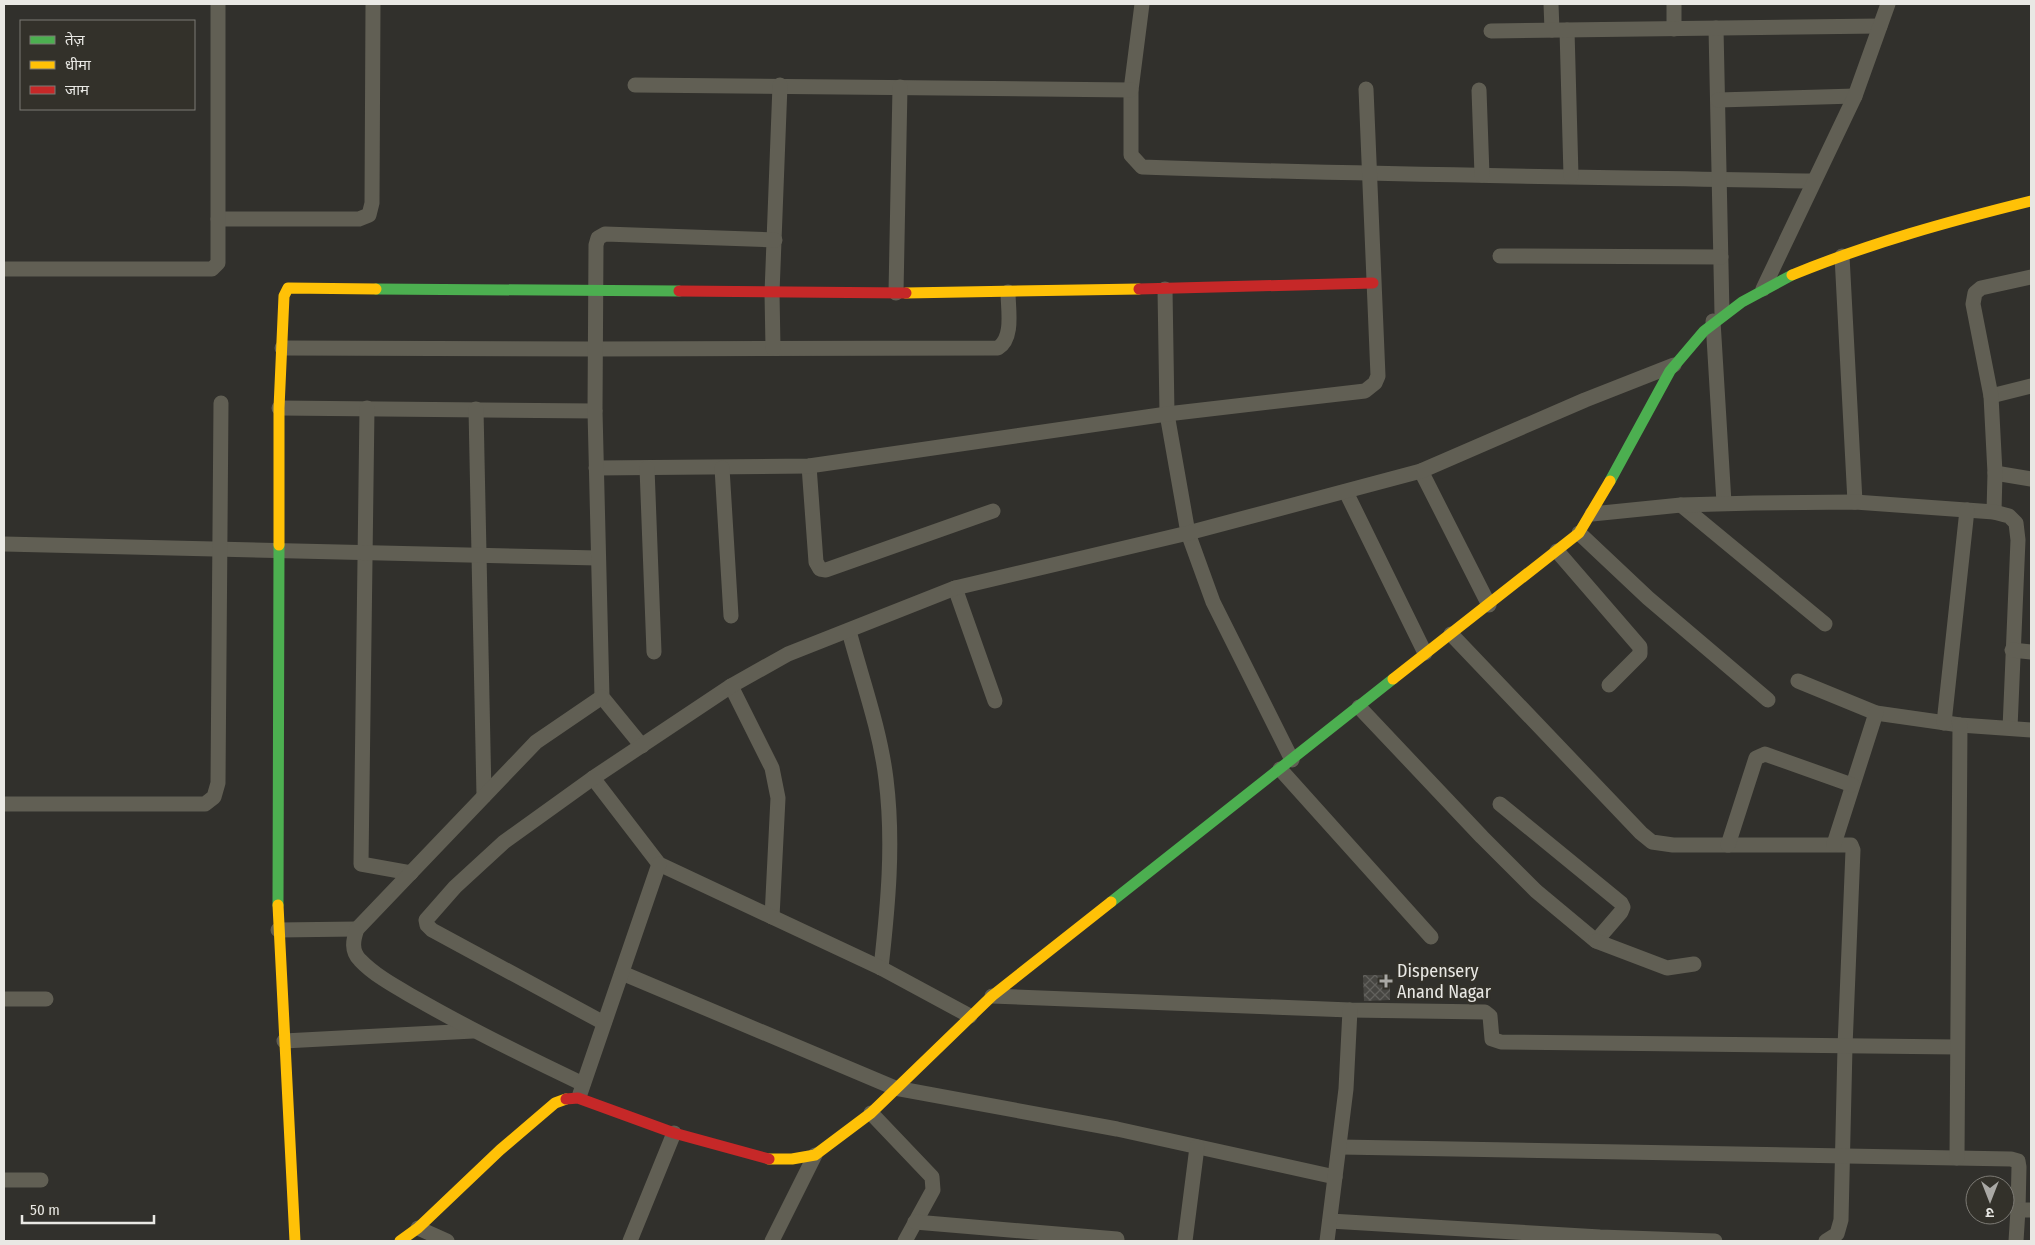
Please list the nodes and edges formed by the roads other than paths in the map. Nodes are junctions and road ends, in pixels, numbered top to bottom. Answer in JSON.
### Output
{"nodes":[{"id":1,"x":218,"y":4,"type":"edge"},
{"id":2,"x":373,"y":4,"type":"edge"},
{"id":3,"x":1142,"y":4,"type":"edge"},
{"id":4,"x":1551,"y":4,"type":"edge"},
{"id":5,"x":1674,"y":4,"type":"edge"},
{"id":6,"x":1888,"y":4,"type":"edge"},
{"id":7,"x":1880,"y":26,"type":"junction"},
{"id":8,"x":1716,"y":28,"type":"junction"},
{"id":9,"x":1674,"y":29,"type":"junction"},
{"id":10,"x":1552,"y":30,"type":"junction"},
{"id":11,"x":1567,"y":30,"type":"junction"},
{"id":12,"x":1491,"y":31,"type":"dead end"},
{"id":13,"x":635,"y":85,"type":"dead end"},
{"id":14,"x":780,"y":85,"type":"junction"},
{"id":15,"x":900,"y":87,"type":"junction"},
{"id":16,"x":1366,"y":89,"type":"dead end"},
{"id":17,"x":1131,"y":90,"type":"junction"},
{"id":18,"x":1479,"y":90,"type":"dead end"},
{"id":19,"x":1855,"y":96,"type":"junction"},
{"id":20,"x":1718,"y":100,"type":"junction"},
{"id":21,"x":1368,"y":175,"type":"junction"},
{"id":22,"x":1482,"y":175,"type":"junction"},
{"id":23,"x":1571,"y":176,"type":"junction"},
{"id":24,"x":1719,"y":179,"type":"junction"},
{"id":25,"x":1814,"y":181,"type":"junction"},
{"id":26,"x":2031,"y":201,"type":"edge"},
{"id":27,"x":218,"y":219,"type":"junction"},
{"id":28,"x":774,"y":240,"type":"junction"},
{"id":29,"x":1500,"y":256,"type":"dead end"},
{"id":30,"x":1842,"y":256,"type":"junction"},
{"id":31,"x":1721,"y":257,"type":"junction"},
{"id":32,"x":4,"y":269,"type":"edge"},
{"id":33,"x":2031,"y":276,"type":"edge"},
{"id":34,"x":1373,"y":283,"type":"junction"},
{"id":35,"x":1165,"y":289,"type":"junction"},
{"id":36,"x":1762,"y":289,"type":"junction"},
{"id":37,"x":596,"y":290,"type":"junction"},
{"id":38,"x":1008,"y":292,"type":"junction"},
{"id":39,"x":772,"y":293,"type":"junction"},
{"id":40,"x":896,"y":293,"type":"junction"},
{"id":41,"x":1718,"y":317,"type":"junction"},
{"id":42,"x":282,"y":348,"type":"junction"},
{"id":43,"x":773,"y":348,"type":"junction"},
{"id":44,"x":595,"y":349,"type":"junction"},
{"id":45,"x":1674,"y":365,"type":"junction"},
{"id":46,"x":2031,"y":386,"type":"edge"},
{"id":47,"x":1991,"y":396,"type":"junction"},
{"id":48,"x":222,"y":403,"type":"dead end"},
{"id":49,"x":280,"y":408,"type":"junction"},
{"id":50,"x":367,"y":408,"type":"junction"},
{"id":51,"x":476,"y":409,"type":"junction"},
{"id":52,"x":595,"y":411,"type":"junction"},
{"id":53,"x":1166,"y":414,"type":"junction"},
{"id":54,"x":809,"y":466,"type":"junction"},
{"id":55,"x":596,"y":468,"type":"junction"},
{"id":56,"x":647,"y":468,"type":"junction"},
{"id":57,"x":722,"y":468,"type":"junction"},
{"id":58,"x":1421,"y":471,"type":"junction"},
{"id":59,"x":1995,"y":473,"type":"junction"},
{"id":60,"x":2031,"y":479,"type":"edge"},
{"id":61,"x":1346,"y":492,"type":"junction"},
{"id":62,"x":1855,"y":502,"type":"junction"},
{"id":63,"x":1724,"y":503,"type":"junction"},
{"id":64,"x":1681,"y":505,"type":"junction"},
{"id":65,"x":1967,"y":510,"type":"junction"},
{"id":66,"x":993,"y":511,"type":"dead end"},
{"id":67,"x":1994,"y":512,"type":"junction"},
{"id":68,"x":1592,"y":514,"type":"junction"},
{"id":69,"x":1188,"y":533,"type":"junction"},
{"id":70,"x":1579,"y":533,"type":"junction"},
{"id":71,"x":2025,"y":542,"type":"edge"},
{"id":72,"x":4,"y":544,"type":"edge"},
{"id":73,"x":220,"y":549,"type":"junction"},
{"id":74,"x":280,"y":551,"type":"junction"},
{"id":75,"x":1557,"y":551,"type":"junction"},
{"id":76,"x":365,"y":553,"type":"junction"},
{"id":77,"x":479,"y":556,"type":"junction"},
{"id":78,"x":598,"y":558,"type":"junction"},
{"id":79,"x":955,"y":588,"type":"junction"},
{"id":80,"x":1489,"y":605,"type":"junction"},
{"id":81,"x":731,"y":616,"type":"dead end"},
{"id":82,"x":1825,"y":624,"type":"dead end"},
{"id":83,"x":849,"y":631,"type":"junction"},
{"id":84,"x":1451,"y":634,"type":"junction"},
{"id":85,"x":2012,"y":650,"type":"junction"},
{"id":86,"x":654,"y":652,"type":"dead end"},
{"id":87,"x":2031,"y":652,"type":"edge"},
{"id":88,"x":1425,"y":653,"type":"junction"},
{"id":89,"x":1798,"y":681,"type":"dead end"},
{"id":90,"x":1609,"y":685,"type":"dead end"},
{"id":91,"x":731,"y":686,"type":"junction"},
{"id":92,"x":602,"y":697,"type":"junction"},
{"id":93,"x":1768,"y":700,"type":"dead end"},
{"id":94,"x":995,"y":701,"type":"dead end"},
{"id":95,"x":1359,"y":707,"type":"junction"},
{"id":96,"x":1876,"y":713,"type":"junction"},
{"id":97,"x":1944,"y":722,"type":"junction"},
{"id":98,"x":1960,"y":725,"type":"junction"},
{"id":99,"x":2010,"y":728,"type":"junction"},
{"id":100,"x":2031,"y":730,"type":"edge"},
{"id":101,"x":642,"y":746,"type":"junction"},
{"id":102,"x":1286,"y":764,"type":"junction"},
{"id":103,"x":593,"y":778,"type":"junction"},
{"id":104,"x":1852,"y":785,"type":"junction"},
{"id":105,"x":484,"y":796,"type":"junction"},
{"id":106,"x":4,"y":804,"type":"edge"},
{"id":107,"x":1500,"y":804,"type":"dead end"},
{"id":108,"x":1834,"y":844,"type":"junction"},
{"id":109,"x":1728,"y":845,"type":"junction"},
{"id":110,"x":658,"y":864,"type":"junction"},
{"id":111,"x":411,"y":873,"type":"junction"},
{"id":112,"x":772,"y":917,"type":"junction"},
{"id":113,"x":357,"y":929,"type":"junction"},
{"id":114,"x":278,"y":930,"type":"junction"},
{"id":115,"x":1431,"y":937,"type":"dead end"},
{"id":116,"x":1596,"y":941,"type":"junction"},
{"id":117,"x":1694,"y":964,"type":"dead end"},
{"id":118,"x":881,"y":968,"type":"junction"},
{"id":119,"x":622,"y":973,"type":"junction"},
{"id":120,"x":992,"y":996,"type":"junction"},
{"id":121,"x":4,"y":998,"type":"edge"},
{"id":122,"x":46,"y":999,"type":"dead end"},
{"id":123,"x":1350,"y":1010,"type":"junction"},
{"id":124,"x":970,"y":1016,"type":"junction"},
{"id":125,"x":604,"y":1023,"type":"junction"},
{"id":126,"x":473,"y":1032,"type":"junction"},
{"id":127,"x":284,"y":1041,"type":"junction"},
{"id":128,"x":1845,"y":1047,"type":"junction"},
{"id":129,"x":1957,"y":1047,"type":"junction"},
{"id":130,"x":895,"y":1088,"type":"junction"},
{"id":131,"x":581,"y":1091,"type":"junction"},
{"id":132,"x":871,"y":1113,"type":"junction"},
{"id":133,"x":674,"y":1133,"type":"junction"},
{"id":134,"x":1197,"y":1146,"type":"junction"},
{"id":135,"x":1340,"y":1147,"type":"junction"},
{"id":136,"x":815,"y":1155,"type":"junction"},
{"id":137,"x":1844,"y":1155,"type":"junction"},
{"id":138,"x":1957,"y":1158,"type":"junction"},
{"id":139,"x":1335,"y":1177,"type":"junction"},
{"id":140,"x":4,"y":1180,"type":"edge"},
{"id":141,"x":41,"y":1180,"type":"dead end"},
{"id":142,"x":2024,"y":1210,"type":"edge"},
{"id":143,"x":1330,"y":1220,"type":"junction"},
{"id":144,"x":915,"y":1222,"type":"junction"},
{"id":145,"x":418,"y":1228,"type":"junction"},
{"id":146,"x":1083,"y":1239,"type":"edge"},
{"id":147,"x":1117,"y":1239,"type":"dead end"},
{"id":148,"x":1600,"y":1239,"type":"edge"},
{"id":149,"x":295,"y":1241,"type":"edge"},
{"id":150,"x":400,"y":1241,"type":"edge"},
{"id":151,"x":446,"y":1241,"type":"edge"},
{"id":152,"x":630,"y":1241,"type":"edge"},
{"id":153,"x":772,"y":1241,"type":"edge"},
{"id":154,"x":905,"y":1241,"type":"edge"},
{"id":155,"x":1185,"y":1241,"type":"edge"},
{"id":156,"x":1327,"y":1241,"type":"edge"},
{"id":157,"x":1715,"y":1241,"type":"edge"},
{"id":158,"x":1826,"y":1241,"type":"edge"},
{"id":159,"x":2016,"y":1241,"type":"edge"}],
"edges":[{"from":1,"to":27,"type":"street"},
{"from":2,"to":27,"type":"street"},
{"from":3,"to":17,"type":"street"},
{"from":4,"to":10,"type":"street"},
{"from":5,"to":9,"type":"street"},
{"from":6,"to":7,"type":"street"},
{"from":7,"to":8,"type":"street"},
{"from":7,"to":19,"type":"street"},
{"from":8,"to":9,"type":"street"},
{"from":8,"to":20,"type":"street"},
{"from":9,"to":11,"type":"street"},
{"from":10,"to":11,"type":"street"},
{"from":10,"to":12,"type":"street"},
{"from":11,"to":23,"type":"street"},
{"from":13,"to":14,"type":"street"},
{"from":14,"to":15,"type":"street"},
{"from":14,"to":28,"type":"street"},
{"from":15,"to":17,"type":"street"},
{"from":15,"to":40,"type":"street"},
{"from":16,"to":21,"type":"street"},
{"from":17,"to":21,"type":"street"},
{"from":18,"to":22,"type":"street"},
{"from":19,"to":20,"type":"street"},
{"from":19,"to":25,"type":"street"},
{"from":20,"to":24,"type":"street"},
{"from":21,"to":22,"type":"street"},
{"from":21,"to":34,"type":"street"},
{"from":22,"to":23,"type":"street"},
{"from":23,"to":24,"type":"street"},
{"from":24,"to":25,"type":"street"},
{"from":24,"to":31,"type":"street"},
{"from":25,"to":36,"type":"street"},
{"from":26,"to":30,"type":"street"},
{"from":27,"to":32,"type":"street"},
{"from":28,"to":37,"type":"street"},
{"from":28,"to":39,"type":"street"},
{"from":29,"to":31,"type":"street"},
{"from":30,"to":36,"type":"street"},
{"from":30,"to":62,"type":"street"},
{"from":31,"to":41,"type":"street"},
{"from":33,"to":47,"type":"street"},
{"from":34,"to":35,"type":"street"},
{"from":34,"to":53,"type":"street"},
{"from":35,"to":38,"type":"street"},
{"from":35,"to":53,"type":"street"},
{"from":36,"to":41,"type":"street"},
{"from":37,"to":39,"type":"street"},
{"from":37,"to":42,"type":"street"},
{"from":37,"to":44,"type":"street"},
{"from":38,"to":40,"type":"street"},
{"from":38,"to":43,"type":"street"},
{"from":39,"to":40,"type":"street"},
{"from":39,"to":43,"type":"street"},
{"from":41,"to":45,"type":"street"},
{"from":41,"to":63,"type":"street"},
{"from":42,"to":44,"type":"street"},
{"from":42,"to":49,"type":"street"},
{"from":43,"to":44,"type":"street"},
{"from":44,"to":52,"type":"street"},
{"from":45,"to":58,"type":"street"},
{"from":45,"to":68,"type":"street"},
{"from":46,"to":47,"type":"street"},
{"from":47,"to":59,"type":"street"},
{"from":48,"to":73,"type":"street"},
{"from":49,"to":50,"type":"street"},
{"from":49,"to":74,"type":"street"},
{"from":50,"to":51,"type":"street"},
{"from":50,"to":76,"type":"street"},
{"from":51,"to":52,"type":"street"},
{"from":51,"to":77,"type":"street"},
{"from":52,"to":55,"type":"street"},
{"from":53,"to":54,"type":"street"},
{"from":53,"to":69,"type":"street"},
{"from":54,"to":57,"type":"street"},
{"from":54,"to":66,"type":"street"},
{"from":55,"to":56,"type":"street"},
{"from":55,"to":78,"type":"street"},
{"from":56,"to":57,"type":"street"},
{"from":56,"to":86,"type":"street"},
{"from":57,"to":81,"type":"street"},
{"from":58,"to":61,"type":"street"},
{"from":58,"to":80,"type":"street"},
{"from":59,"to":60,"type":"street"},
{"from":59,"to":67,"type":"street"},
{"from":61,"to":69,"type":"street"},
{"from":61,"to":88,"type":"street"},
{"from":62,"to":63,"type":"street"},
{"from":62,"to":65,"type":"street"},
{"from":63,"to":64,"type":"street"},
{"from":64,"to":68,"type":"street"},
{"from":64,"to":82,"type":"street"},
{"from":65,"to":67,"type":"street"},
{"from":65,"to":97,"type":"street"},
{"from":67,"to":71,"type":"street"},
{"from":68,"to":70,"type":"street"},
{"from":69,"to":79,"type":"street"},
{"from":69,"to":102,"type":"street"},
{"from":70,"to":75,"type":"street"},
{"from":70,"to":93,"type":"street"},
{"from":71,"to":85,"type":"street"},
{"from":72,"to":73,"type":"street"},
{"from":73,"to":74,"type":"street"},
{"from":73,"to":106,"type":"street"},
{"from":74,"to":76,"type":"street"},
{"from":74,"to":114,"type":"street"},
{"from":75,"to":80,"type":"street"},
{"from":75,"to":90,"type":"street"},
{"from":76,"to":77,"type":"street"},
{"from":76,"to":111,"type":"street"},
{"from":77,"to":78,"type":"street"},
{"from":77,"to":105,"type":"street"},
{"from":78,"to":92,"type":"street"},
{"from":79,"to":83,"type":"street"},
{"from":79,"to":94,"type":"street"},
{"from":80,"to":84,"type":"street"},
{"from":83,"to":91,"type":"street"},
{"from":83,"to":118,"type":"street"},
{"from":84,"to":88,"type":"street"},
{"from":84,"to":109,"type":"street"},
{"from":85,"to":87,"type":"street"},
{"from":85,"to":99,"type":"street"},
{"from":88,"to":95,"type":"street"},
{"from":89,"to":96,"type":"street"},
{"from":91,"to":101,"type":"street"},
{"from":91,"to":112,"type":"street"},
{"from":92,"to":101,"type":"street"},
{"from":92,"to":105,"type":"street"},
{"from":95,"to":102,"type":"street"},
{"from":95,"to":116,"type":"street"},
{"from":96,"to":97,"type":"street"},
{"from":96,"to":104,"type":"street"},
{"from":97,"to":98,"type":"street"},
{"from":98,"to":99,"type":"street"},
{"from":98,"to":129,"type":"street"},
{"from":99,"to":100,"type":"street"},
{"from":101,"to":103,"type":"street"},
{"from":102,"to":115,"type":"street"},
{"from":102,"to":120,"type":"street"},
{"from":103,"to":110,"type":"street"},
{"from":103,"to":125,"type":"street"},
{"from":104,"to":108,"type":"street"},
{"from":104,"to":109,"type":"street"},
{"from":105,"to":111,"type":"street"},
{"from":107,"to":116,"type":"street"},
{"from":108,"to":109,"type":"street"},
{"from":108,"to":128,"type":"street"},
{"from":110,"to":112,"type":"street"},
{"from":110,"to":119,"type":"street"},
{"from":111,"to":113,"type":"street"},
{"from":112,"to":118,"type":"street"},
{"from":113,"to":114,"type":"street"},
{"from":113,"to":126,"type":"street"},
{"from":114,"to":127,"type":"street"},
{"from":116,"to":117,"type":"street"},
{"from":118,"to":124,"type":"street"},
{"from":119,"to":125,"type":"street"},
{"from":119,"to":130,"type":"street"},
{"from":120,"to":123,"type":"street"},
{"from":120,"to":124,"type":"street"},
{"from":121,"to":122,"type":"street"},
{"from":123,"to":128,"type":"street"},
{"from":123,"to":135,"type":"street"},
{"from":124,"to":130,"type":"street"},
{"from":125,"to":131,"type":"street"},
{"from":126,"to":127,"type":"street"},
{"from":126,"to":131,"type":"street"},
{"from":127,"to":149,"type":"street"},
{"from":128,"to":129,"type":"street"},
{"from":128,"to":137,"type":"street"},
{"from":129,"to":138,"type":"street"},
{"from":130,"to":132,"type":"street"},
{"from":130,"to":134,"type":"street"},
{"from":131,"to":133,"type":"street"},
{"from":131,"to":145,"type":"street"},
{"from":132,"to":136,"type":"street"},
{"from":132,"to":144,"type":"street"},
{"from":133,"to":136,"type":"street"},
{"from":133,"to":152,"type":"street"},
{"from":134,"to":139,"type":"street"},
{"from":134,"to":155,"type":"street"},
{"from":135,"to":137,"type":"street"},
{"from":135,"to":139,"type":"street"},
{"from":136,"to":153,"type":"street"},
{"from":137,"to":138,"type":"street"},
{"from":137,"to":158,"type":"street"},
{"from":138,"to":142,"type":"street"},
{"from":139,"to":143,"type":"street"},
{"from":140,"to":141,"type":"street"},
{"from":142,"to":159,"type":"street"},
{"from":143,"to":148,"type":"street"},
{"from":143,"to":156,"type":"street"},
{"from":144,"to":146,"type":"street"},
{"from":144,"to":154,"type":"street"},
{"from":145,"to":150,"type":"street"},
{"from":145,"to":151,"type":"street"},
{"from":146,"to":147,"type":"street"},
{"from":148,"to":157,"type":"street"}]}
